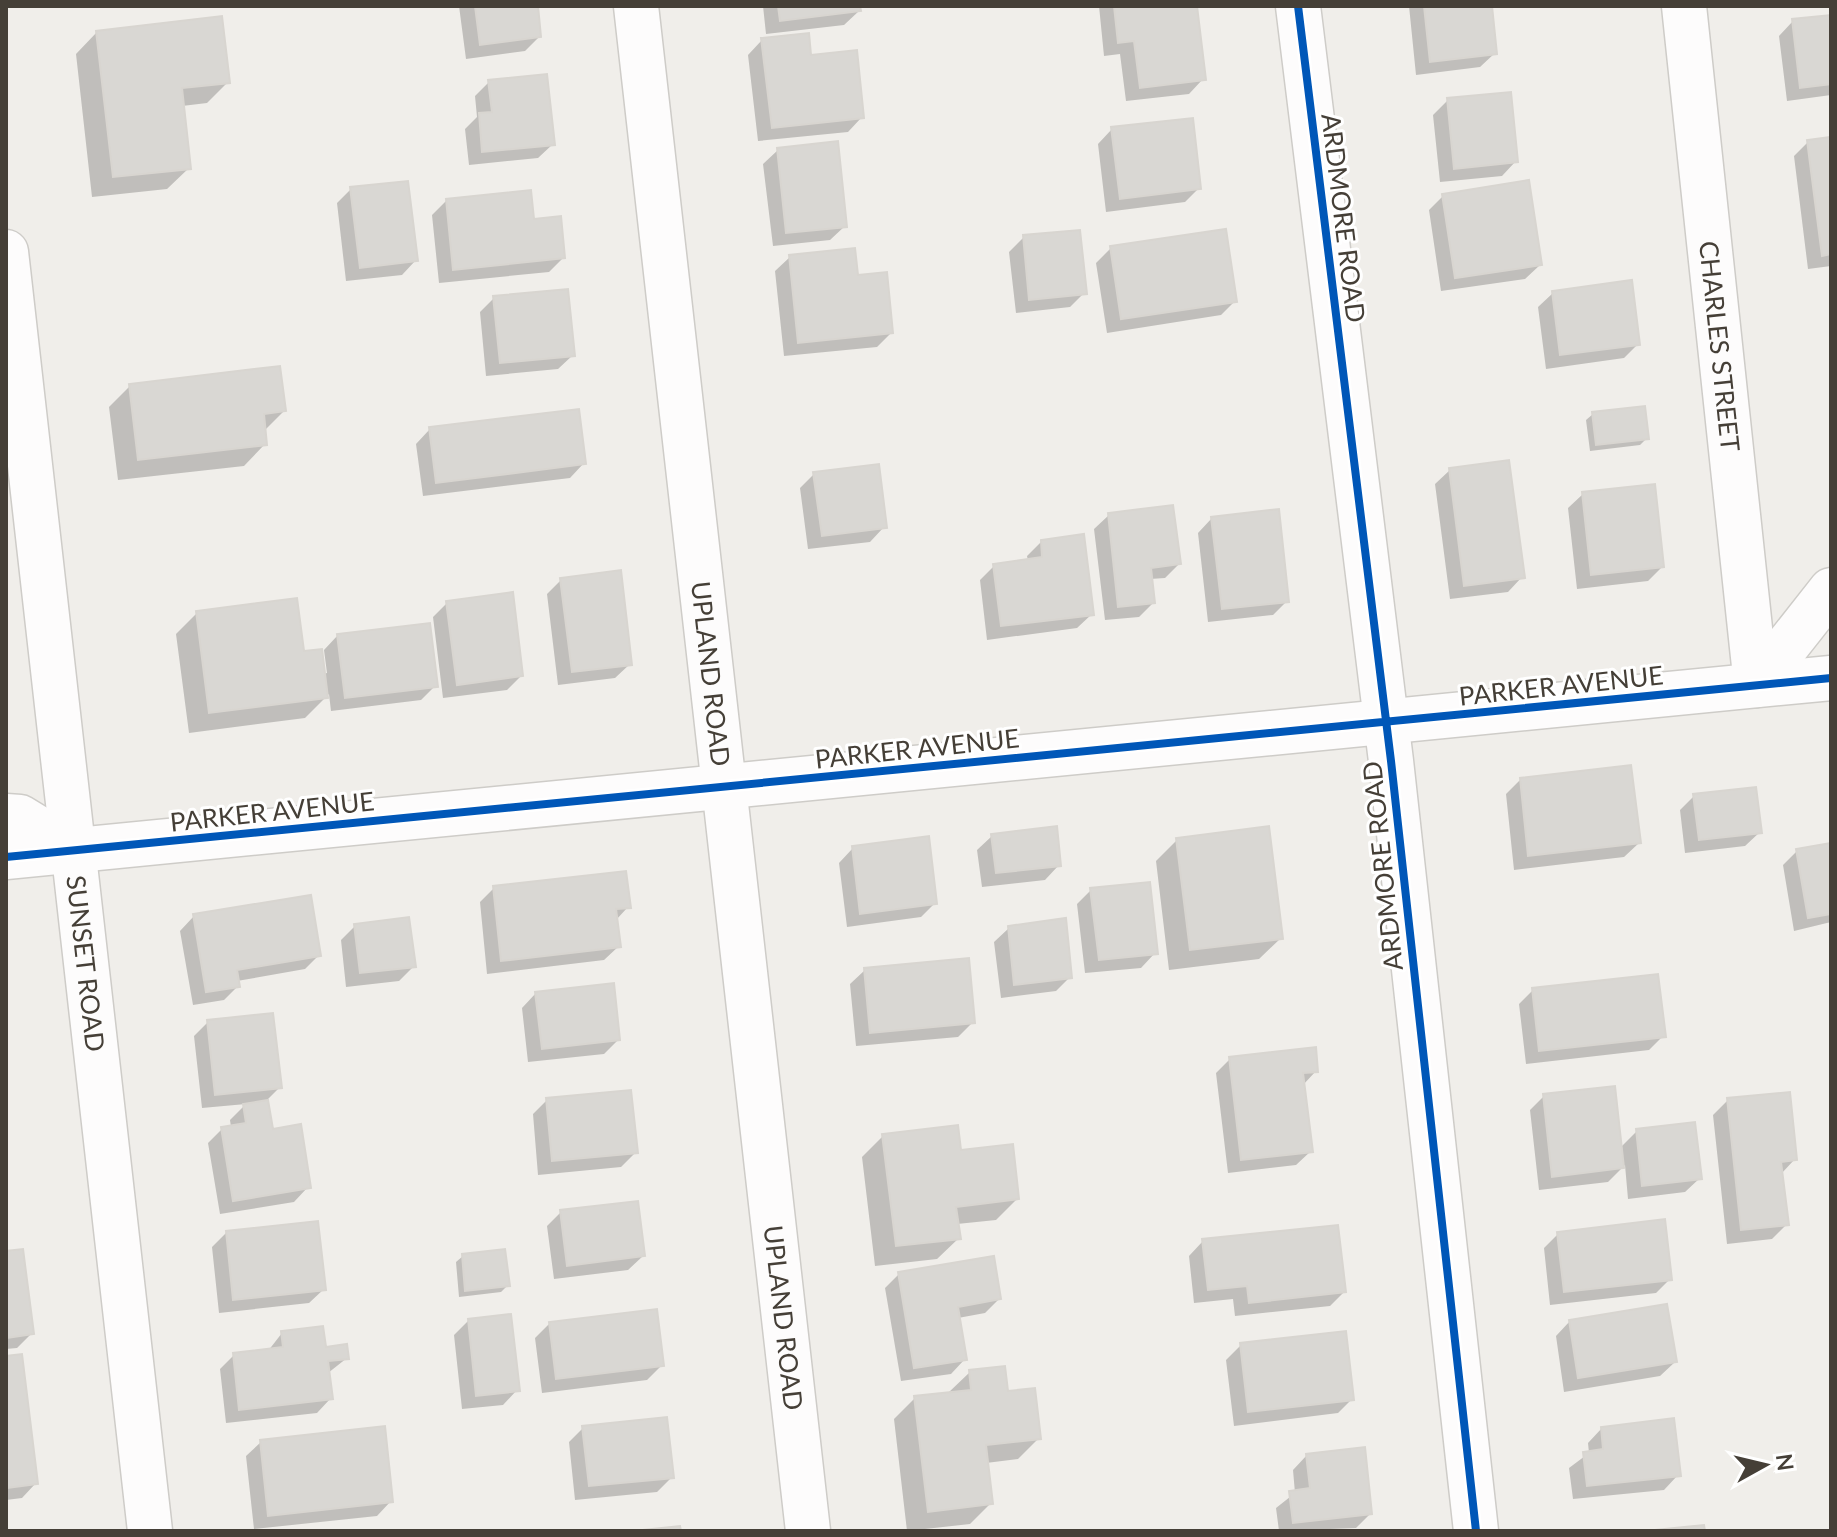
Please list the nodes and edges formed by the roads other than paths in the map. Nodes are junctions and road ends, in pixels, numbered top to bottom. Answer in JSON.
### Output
{"nodes":[{"id":1,"x":636,"y":6,"type":"edge"},
{"id":2,"x":1298,"y":6,"type":"edge"},
{"id":3,"x":1684,"y":6,"type":"edge"},
{"id":4,"x":6,"y":252,"type":"edge"},
{"id":5,"x":1831,"y":590,"type":"edge"},
{"id":6,"x":1831,"y":678,"type":"edge"},
{"id":7,"x":1756,"y":685,"type":"junction"},
{"id":8,"x":1386,"y":722,"type":"junction"},
{"id":9,"x":724,"y":787,"type":"junction"},
{"id":10,"x":6,"y":816,"type":"edge"},
{"id":11,"x":74,"y":850,"type":"junction"},
{"id":12,"x":6,"y":857,"type":"edge"},
{"id":13,"x":150,"y":1531,"type":"edge"},
{"id":14,"x":808,"y":1531,"type":"edge"},
{"id":15,"x":1476,"y":1531,"type":"edge"}],
"edges":[{"from":1,"to":9,"type":"street","name":"UPLAND ROAD"},
{"from":2,"to":8,"type":"street","name":"ARDMORE ROAD"},
{"from":3,"to":7,"type":"street","name":"CHARLES STREET"},
{"from":4,"to":11,"type":"street","name":"SUNSET ROAD"},
{"from":5,"to":7,"type":"street"},
{"from":6,"to":7,"type":"street","name":"PARKER AVENUE"},
{"from":7,"to":8,"type":"street","name":"PARKER AVENUE"},
{"from":8,"to":9,"type":"street","name":"PARKER AVENUE"},
{"from":8,"to":15,"type":"street","name":"ARDMORE ROAD"},
{"from":9,"to":11,"type":"street","name":"PARKER AVENUE"},
{"from":9,"to":14,"type":"street","name":"UPLAND ROAD"},
{"from":10,"to":11,"type":"street"},
{"from":11,"to":12,"type":"street","name":"PARKER AVENUE"},
{"from":11,"to":13,"type":"street","name":"SUNSET ROAD"}]}
